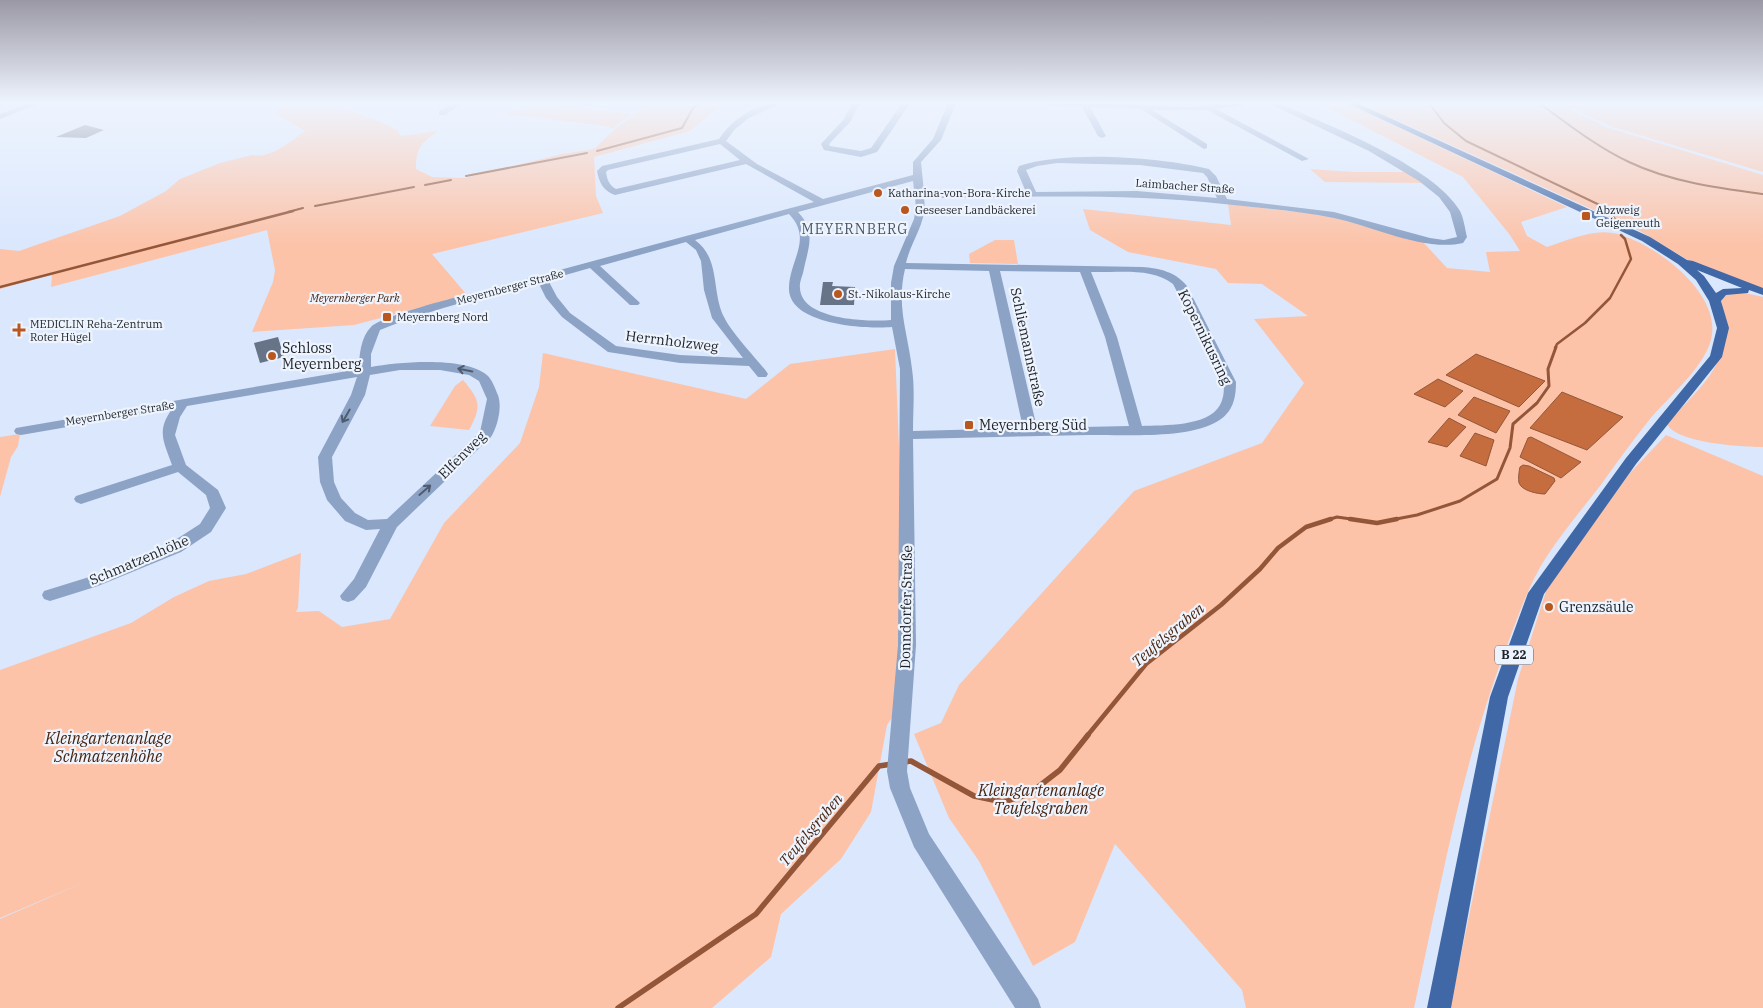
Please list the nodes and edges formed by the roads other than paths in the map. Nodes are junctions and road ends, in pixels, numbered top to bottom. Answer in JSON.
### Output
{"nodes":[{"id":1,"x":683,"y":150,"type":"edge"},
{"id":2,"x":731,"y":150,"type":"edge"},
{"id":3,"x":832,"y":150,"type":"edge"},
{"id":4,"x":874,"y":150,"type":"edge"},
{"id":5,"x":928,"y":150,"type":"edge"},
{"id":6,"x":1288,"y":150,"type":"edge"},
{"id":7,"x":1371,"y":150,"type":"edge"},
{"id":8,"x":1454,"y":150,"type":"edge"},
{"id":9,"x":1305,"y":159,"type":"dead end"},
{"id":10,"x":748,"y":161,"type":"junction"},
{"id":11,"x":917,"y":177,"type":"junction"},
{"id":12,"x":1032,"y":194,"type":"junction"},
{"id":13,"x":920,"y":195,"type":"junction"},
{"id":14,"x":1223,"y":201,"type":"junction"},
{"id":15,"x":821,"y":202,"type":"junction"},
{"id":16,"x":790,"y":210,"type":"junction"},
{"id":17,"x":688,"y":238,"type":"junction"},
{"id":18,"x":1670,"y":254,"type":"junction"},
{"id":19,"x":592,"y":264,"type":"junction"},
{"id":20,"x":900,"y":266,"type":"junction"},
{"id":21,"x":994,"y":268,"type":"junction"},
{"id":22,"x":1085,"y":270,"type":"junction"},
{"id":23,"x":542,"y":279,"type":"junction"},
{"id":24,"x":1701,"y":279,"type":"junction"},
{"id":25,"x":1741,"y":287,"type":"junction"},
{"id":26,"x":1763,"y":294,"type":"edge"},
{"id":27,"x":1715,"y":302,"type":"junction"},
{"id":28,"x":634,"y":303,"type":"dead end"},
{"id":29,"x":897,"y":323,"type":"junction"},
{"id":30,"x":752,"y":362,"type":"junction"},
{"id":31,"x":365,"y":372,"type":"junction"},
{"id":32,"x":762,"y":374,"type":"dead end"},
{"id":33,"x":183,"y":403,"type":"junction"},
{"id":34,"x":21,"y":431,"type":"dead end"},
{"id":35,"x":1137,"y":431,"type":"junction"},
{"id":36,"x":1031,"y":432,"type":"junction"},
{"id":37,"x":907,"y":435,"type":"junction"},
{"id":38,"x":180,"y":467,"type":"junction"},
{"id":39,"x":81,"y":499,"type":"dead end"},
{"id":40,"x":391,"y":524,"type":"junction"},
{"id":41,"x":50,"y":595,"type":"dead end"},
{"id":42,"x":348,"y":596,"type":"dead end"},
{"id":43,"x":1028,"y":1008,"type":"edge"},
{"id":44,"x":1439,"y":1008,"type":"edge"}],
"edges":[{"from":1,"to":10,"type":"street"},
{"from":2,"to":10,"type":"street"},
{"from":3,"to":4,"type":"street"},
{"from":5,"to":11,"type":"street"},
{"from":6,"to":9,"type":"street"},
{"from":7,"to":14,"type":"street","name":"Laimbacher Straße"},
{"from":8,"to":18,"type":"main road","number":"B 22"},
{"from":10,"to":15,"type":"street"},
{"from":11,"to":13,"type":"street","name":"Donndorfer Straße"},
{"from":11,"to":15,"type":"street","name":"Meyernberger Straße"},
{"from":12,"to":13,"type":"street","name":"Laimbacher Straße"},
{"from":12,"to":14,"type":"street","name":"Laimbacher Straße"},
{"from":12,"to":14,"type":"street"},
{"from":13,"to":20,"type":"street","name":"Donndorfer Straße"},
{"from":15,"to":16,"type":"street","name":"Meyernberger Straße"},
{"from":16,"to":17,"type":"street","name":"Meyernberger Straße"},
{"from":16,"to":29,"type":"street"},
{"from":17,"to":19,"type":"street","name":"Meyernberger Straße"},
{"from":17,"to":30,"type":"street"},
{"from":18,"to":24,"type":"main road","number":"B 22"},
{"from":18,"to":25,"type":"main road"},
{"from":19,"to":23,"type":"street","name":"Meyernberger Straße"},
{"from":19,"to":28,"type":"street"},
{"from":20,"to":21,"type":"street","name":"Kopernikusring"},
{"from":20,"to":29,"type":"street","name":"Donndorfer Straße"},
{"from":21,"to":22,"type":"street","name":"Kopernikusring"},
{"from":21,"to":36,"type":"street","name":"Schliemannstraße"},
{"from":22,"to":35,"type":"street"},
{"from":22,"to":35,"type":"street","name":"Kopernikusring"},
{"from":23,"to":30,"type":"street","name":"Herrnholzweg"},
{"from":23,"to":31,"type":"street","name":"Meyernberger Straße"},
{"from":24,"to":25,"type":"main road"},
{"from":24,"to":27,"type":"main road","number":"B 22"},
{"from":25,"to":26,"type":"main road"},
{"from":25,"to":27,"type":"main road"},
{"from":27,"to":44,"type":"main road","number":"B 22"},
{"from":29,"to":37,"type":"street","name":"Donndorfer Straße"},
{"from":30,"to":32,"type":"street"},
{"from":31,"to":33,"type":"street","name":"Meyernberger Straße"},
{"from":31,"to":40,"type":"street","one_way":true},
{"from":40,"to":31,"type":"street","name":"Elfenweg","one_way":true},
{"from":33,"to":34,"type":"street","name":"Meyernberger Straße"},
{"from":33,"to":38,"type":"street"},
{"from":35,"to":36,"type":"street","name":"Kopernikusring"},
{"from":36,"to":37,"type":"street","name":"Kopernikusring"},
{"from":37,"to":43,"type":"street","name":"Donndorfer Straße"},
{"from":38,"to":39,"type":"street"},
{"from":38,"to":41,"type":"street","name":"Schmatzenhöhe"},
{"from":40,"to":42,"type":"street","name":"Elfenweg"}]}
